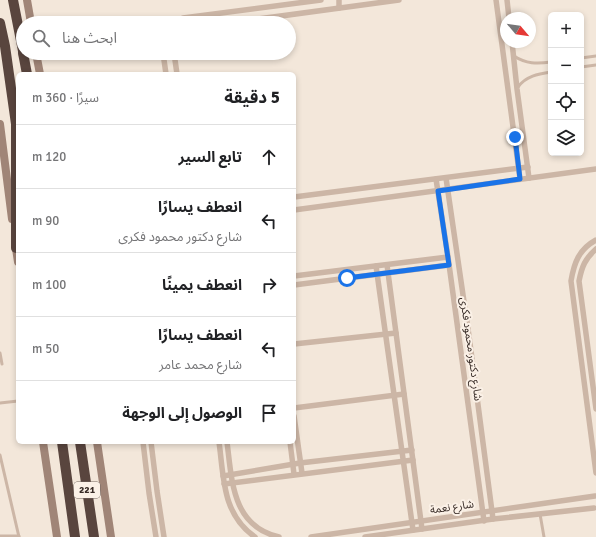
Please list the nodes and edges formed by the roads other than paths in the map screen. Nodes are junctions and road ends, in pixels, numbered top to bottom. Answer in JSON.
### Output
{"nodes":[{"id":1,"x":13,"y":0,"type":"edge"},
{"id":2,"x":26,"y":0,"type":"edge"},
{"id":3,"x":321,"y":0,"type":"edge"},
{"id":4,"x":339,"y":0,"type":"edge"},
{"id":5,"x":399,"y":0,"type":"edge"},
{"id":6,"x":496,"y":0,"type":"edge"},
{"id":7,"x":507,"y":0,"type":"edge"},
{"id":8,"x":339,"y":8,"type":"junction"},
{"id":9,"x":508,"y":12,"type":"edge"},
{"id":10,"x":209,"y":15,"type":"joint"},
{"id":11,"x":16,"y":16,"type":"edge"},
{"id":12,"x":29,"y":16,"type":"edge"},
{"id":13,"x":200,"y":16,"type":"edge"},
{"id":14,"x":280,"y":16,"type":"edge"},
{"id":15,"x":0,"y":22,"type":"edge"},
{"id":16,"x":512,"y":48,"type":"edge"},
{"id":17,"x":513,"y":56,"type":"junction"},
{"id":18,"x":596,"y":56,"type":"edge"},
{"id":19,"x":584,"y":58,"type":"edge"},
{"id":20,"x":24,"y":60,"type":"edge"},
{"id":21,"x":37,"y":60,"type":"edge"},
{"id":22,"x":164,"y":60,"type":"edge"},
{"id":23,"x":175,"y":60,"type":"edge"},
{"id":24,"x":548,"y":63,"type":"edge"},
{"id":25,"x":596,"y":65,"type":"edge"},
{"id":26,"x":584,"y":67,"type":"edge"},
{"id":27,"x":27,"y":72,"type":"edge"},
{"id":28,"x":40,"y":72,"type":"edge"},
{"id":29,"x":166,"y":72,"type":"edge"},
{"id":30,"x":177,"y":72,"type":"edge"},
{"id":31,"x":548,"y":73,"type":"edge"},
{"id":32,"x":517,"y":89,"type":"junction"},
{"id":33,"x":0,"y":124,"type":"edge"},
{"id":34,"x":16,"y":125,"type":"joint"},
{"id":35,"x":528,"y":167,"type":"junction"},
{"id":36,"x":519,"y":168,"type":"junction"},
{"id":37,"x":596,"y":169,"type":"edge"},
{"id":38,"x":446,"y":178,"type":"junction"},
{"id":39,"x":529,"y":178,"type":"junction"},
{"id":40,"x":436,"y":179,"type":"junction"},
{"id":41,"x":520,"y":179,"type":"junction"},
{"id":42,"x":448,"y":189,"type":"junction"},
{"id":43,"x":438,"y":191,"type":"junction"},
{"id":44,"x":296,"y":197,"type":"edge"},
{"id":45,"x":296,"y":210,"type":"edge"},
{"id":46,"x":596,"y":240,"type":"edge"},
{"id":47,"x":16,"y":248,"type":"joint"},
{"id":48,"x":596,"y":249,"type":"edge"},
{"id":49,"x":448,"y":257,"type":"junction"},
{"id":50,"x":387,"y":264,"type":"junction"},
{"id":51,"x":449,"y":265,"type":"junction"},
{"id":52,"x":376,"y":266,"type":"junction"},
{"id":53,"x":388,"y":273,"type":"junction"},
{"id":54,"x":378,"y":274,"type":"junction"},
{"id":55,"x":296,"y":276,"type":"edge"},
{"id":56,"x":296,"y":285,"type":"edge"},
{"id":57,"x":396,"y":333,"type":"junction"},
{"id":58,"x":386,"y":334,"type":"junction"},
{"id":59,"x":469,"y":336,"type":"junction"},
{"id":60,"x":459,"y":338,"type":"junction"},
{"id":61,"x":296,"y":344,"type":"edge"},
{"id":62,"x":0,"y":354,"type":"edge"},
{"id":63,"x":590,"y":363,"type":"junction"},
{"id":64,"x":2,"y":364,"type":"dead end"},
{"id":65,"x":582,"y":364,"type":"junction"},
{"id":66,"x":404,"y":394,"type":"junction"},
{"id":67,"x":395,"y":396,"type":"junction"},
{"id":68,"x":16,"y":401,"type":"edge"},
{"id":69,"x":0,"y":403,"type":"edge"},
{"id":70,"x":296,"y":408,"type":"edge"},
{"id":71,"x":596,"y":409,"type":"edge"},
{"id":72,"x":296,"y":432,"type":"edge"},
{"id":73,"x":43,"y":444,"type":"edge"},
{"id":74,"x":62,"y":444,"type":"edge"},
{"id":75,"x":80,"y":444,"type":"edge"},
{"id":76,"x":98,"y":444,"type":"edge"},
{"id":77,"x":143,"y":444,"type":"edge"},
{"id":78,"x":151,"y":444,"type":"edge"},
{"id":79,"x":219,"y":444,"type":"edge"},
{"id":80,"x":227,"y":444,"type":"edge"},
{"id":81,"x":290,"y":444,"type":"edge"},
{"id":82,"x":412,"y":450,"type":"junction"},
{"id":83,"x":403,"y":451,"type":"junction"},
{"id":84,"x":0,"y":455,"type":"edge"},
{"id":85,"x":413,"y":460,"type":"junction"},
{"id":86,"x":404,"y":461,"type":"junction"},
{"id":87,"x":300,"y":463,"type":"junction"},
{"id":88,"x":293,"y":465,"type":"junction"},
{"id":89,"x":302,"y":473,"type":"junction"},
{"id":90,"x":596,"y":473,"type":"edge"},
{"id":91,"x":232,"y":474,"type":"junction"},
{"id":92,"x":294,"y":474,"type":"junction"},
{"id":93,"x":223,"y":476,"type":"junction"},
{"id":94,"x":233,"y":482,"type":"junction"},
{"id":95,"x":224,"y":484,"type":"junction"},
{"id":96,"x":596,"y":496,"type":"edge"},
{"id":97,"x":595,"y":509,"type":"edge"},
{"id":98,"x":492,"y":511,"type":"junction"},
{"id":99,"x":482,"y":513,"type":"junction"},
{"id":100,"x":540,"y":514,"type":"junction"},
{"id":101,"x":493,"y":519,"type":"junction"},
{"id":102,"x":421,"y":521,"type":"junction"},
{"id":103,"x":484,"y":521,"type":"junction"},
{"id":104,"x":413,"y":523,"type":"junction"},
{"id":105,"x":422,"y":529,"type":"junction"},
{"id":106,"x":414,"y":530,"type":"junction"},
{"id":107,"x":0,"y":536,"type":"edge"},
{"id":108,"x":19,"y":536,"type":"edge"},
{"id":109,"x":57,"y":537,"type":"edge"},
{"id":110,"x":75,"y":537,"type":"edge"},
{"id":111,"x":94,"y":537,"type":"edge"},
{"id":112,"x":111,"y":537,"type":"edge"},
{"id":113,"x":156,"y":537,"type":"edge"},
{"id":114,"x":164,"y":537,"type":"edge"},
{"id":115,"x":255,"y":537,"type":"edge"},
{"id":116,"x":279,"y":537,"type":"edge"},
{"id":117,"x":311,"y":537,"type":"edge"},
{"id":118,"x":365,"y":537,"type":"edge"},
{"id":119,"x":544,"y":537,"type":"edge"}],
"edges":[{"from":1,"to":11,"type":"highway"},
{"from":2,"to":12,"type":"street"},
{"from":3,"to":10,"type":"street"},
{"from":4,"to":8,"type":"street"},
{"from":5,"to":8,"type":"street"},
{"from":6,"to":36,"type":"street"},
{"from":7,"to":9,"type":"street"},
{"from":8,"to":14,"type":"street"},
{"from":10,"to":13,"type":"street"},
{"from":15,"to":34,"type":"highway"},
{"from":16,"to":17,"type":"street"},
{"from":17,"to":24,"type":"lane"},
{"from":17,"to":32,"type":"street"},
{"from":18,"to":19,"type":"lane"},
{"from":20,"to":27,"type":"highway"},
{"from":21,"to":28,"type":"street"},
{"from":22,"to":29,"type":"street"},
{"from":23,"to":30,"type":"street"},
{"from":25,"to":26,"type":"lane"},
{"from":31,"to":32,"type":"lane"},
{"from":32,"to":35,"type":"street"},
{"from":33,"to":47,"type":"street"},
{"from":34,"to":47,"type":"highway"},
{"from":35,"to":36,"type":"street"},
{"from":35,"to":39,"type":"street"},
{"from":36,"to":38,"type":"street"},
{"from":36,"to":41,"type":"street"},
{"from":37,"to":39,"type":"street"},
{"from":38,"to":40,"type":"street"},
{"from":38,"to":42,"type":"street","name":"شارع دكتور محمود فكرى"},
{"from":39,"to":41,"type":"street"},
{"from":40,"to":43,"type":"street","name":"شارع دكتور محمود فكرى"},
{"from":40,"to":44,"type":"street"},
{"from":41,"to":42,"type":"street"},
{"from":42,"to":43,"type":"street"},
{"from":42,"to":59,"type":"street","name":"شارع دكتور محمود فكرى"},
{"from":43,"to":45,"type":"street"},
{"from":43,"to":49,"type":"street","name":"شارع دكتور محمود فكرى"},
{"from":46,"to":65,"type":"street"},
{"from":48,"to":63,"type":"street"},
{"from":49,"to":50,"type":"street"},
{"from":49,"to":51,"type":"street","name":"شارع دكتور محمود فكرى"},
{"from":50,"to":52,"type":"street"},
{"from":50,"to":53,"type":"street"},
{"from":51,"to":53,"type":"street"},
{"from":51,"to":60,"type":"street","name":"شارع دكتور محمود فكرى"},
{"from":52,"to":54,"type":"street"},
{"from":52,"to":55,"type":"street"},
{"from":53,"to":54,"type":"street"},
{"from":53,"to":57,"type":"street"},
{"from":54,"to":56,"type":"street"},
{"from":54,"to":58,"type":"street"},
{"from":57,"to":58,"type":"street"},
{"from":57,"to":66,"type":"street"},
{"from":58,"to":61,"type":"street"},
{"from":58,"to":67,"type":"street"},
{"from":59,"to":60,"type":"street"},
{"from":59,"to":98,"type":"street","name":"شارع دكتور محمود فكرى"},
{"from":60,"to":99,"type":"street","name":"شارع دكتور محمود فكرى"},
{"from":62,"to":64,"type":"lane"},
{"from":63,"to":65,"type":"street"},
{"from":63,"to":71,"type":"street"},
{"from":65,"to":90,"type":"street"},
{"from":66,"to":67,"type":"street"},
{"from":66,"to":82,"type":"street"},
{"from":67,"to":70,"type":"street"},
{"from":67,"to":83,"type":"street"},
{"from":68,"to":69,"type":"lane"},
{"from":72,"to":87,"type":"street"},
{"from":73,"to":109,"type":"street"},
{"from":74,"to":110,"type":"highway","number":"221"},
{"from":75,"to":111,"type":"highway","number":"221"},
{"from":76,"to":112,"type":"street"},
{"from":77,"to":113,"type":"street"},
{"from":78,"to":114,"type":"street"},
{"from":79,"to":93,"type":"street"},
{"from":80,"to":91,"type":"street"},
{"from":81,"to":88,"type":"street"},
{"from":82,"to":83,"type":"street"},
{"from":82,"to":85,"type":"street"},
{"from":83,"to":86,"type":"street"},
{"from":83,"to":87,"type":"street"},
{"from":84,"to":108,"type":"lane"},
{"from":85,"to":86,"type":"street"},
{"from":85,"to":102,"type":"street"},
{"from":86,"to":89,"type":"street"},
{"from":86,"to":104,"type":"street"},
{"from":87,"to":88,"type":"street"},
{"from":87,"to":89,"type":"street"},
{"from":88,"to":91,"type":"street"},
{"from":88,"to":92,"type":"street"},
{"from":89,"to":92,"type":"street"},
{"from":91,"to":93,"type":"street"},
{"from":91,"to":94,"type":"street"},
{"from":92,"to":94,"type":"street"},
{"from":93,"to":95,"type":"street"},
{"from":94,"to":95,"type":"street"},
{"from":94,"to":116,"type":"street"},
{"from":95,"to":115,"type":"street"},
{"from":96,"to":97,"type":"street"},
{"from":96,"to":98,"type":"street","name":"شارع نعمة"},
{"from":97,"to":100,"type":"street","name":"شارع نعمة"},
{"from":98,"to":99,"type":"street","name":"شارع نعمة"},
{"from":98,"to":101,"type":"street","name":"شارع دكتور محمود فكرى"},
{"from":99,"to":102,"type":"street","name":"شارع نعمة"},
{"from":99,"to":103,"type":"street","name":"شارع دكتور محمود فكرى"},
{"from":100,"to":101,"type":"street","name":"شارع نعمة"},
{"from":100,"to":119,"type":"lane"},
{"from":101,"to":103,"type":"street","name":"شارع نعمة"},
{"from":102,"to":104,"type":"street","name":"شارع نعمة"},
{"from":102,"to":105,"type":"street"},
{"from":103,"to":105,"type":"street","name":"شارع نعمة"},
{"from":104,"to":106,"type":"street"},
{"from":104,"to":117,"type":"street","name":"شارع نعمة"},
{"from":105,"to":106,"type":"street","name":"شارع نعمة"},
{"from":106,"to":118,"type":"street","name":"شارع نعمة"},
{"from":107,"to":108,"type":"lane"}]}
